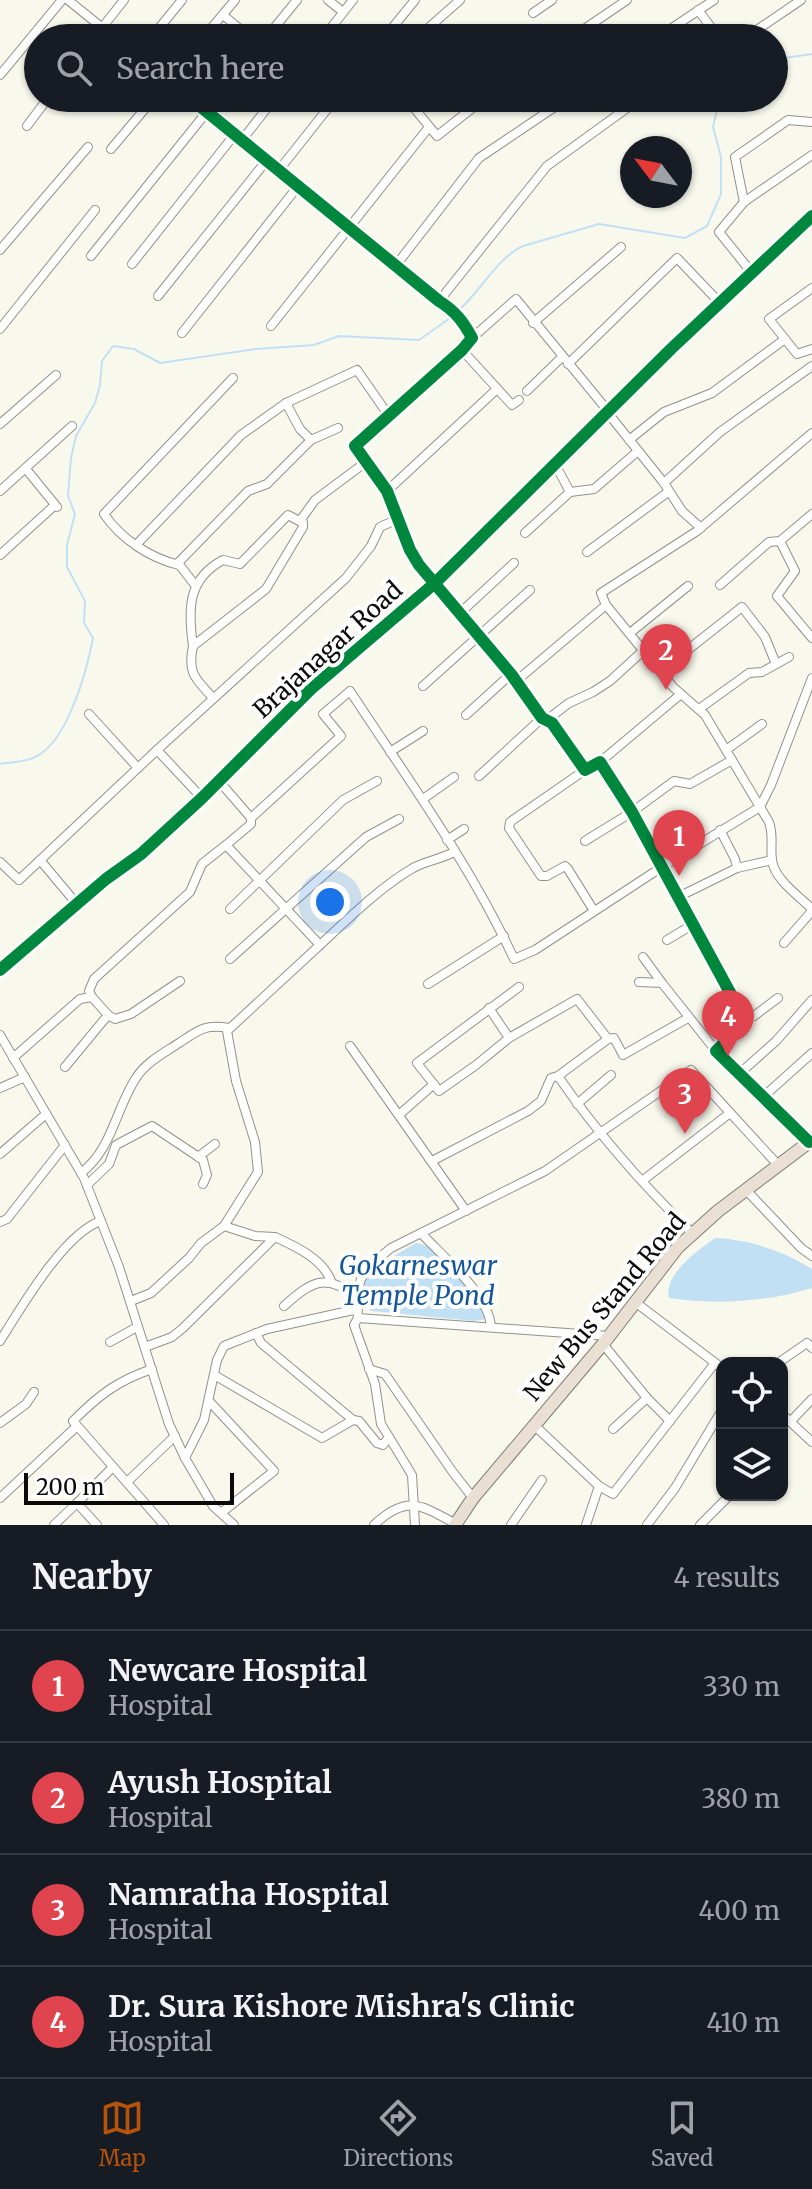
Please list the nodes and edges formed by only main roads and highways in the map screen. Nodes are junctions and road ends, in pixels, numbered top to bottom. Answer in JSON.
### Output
{"nodes":[{"id":1,"x":810,"y":1141,"type":"edge"},
{"id":2,"x":456,"y":1525,"type":"edge"}],
"edges":[{"from":1,"to":2,"type":"highway","name":"New Bus Stand Road"}]}
